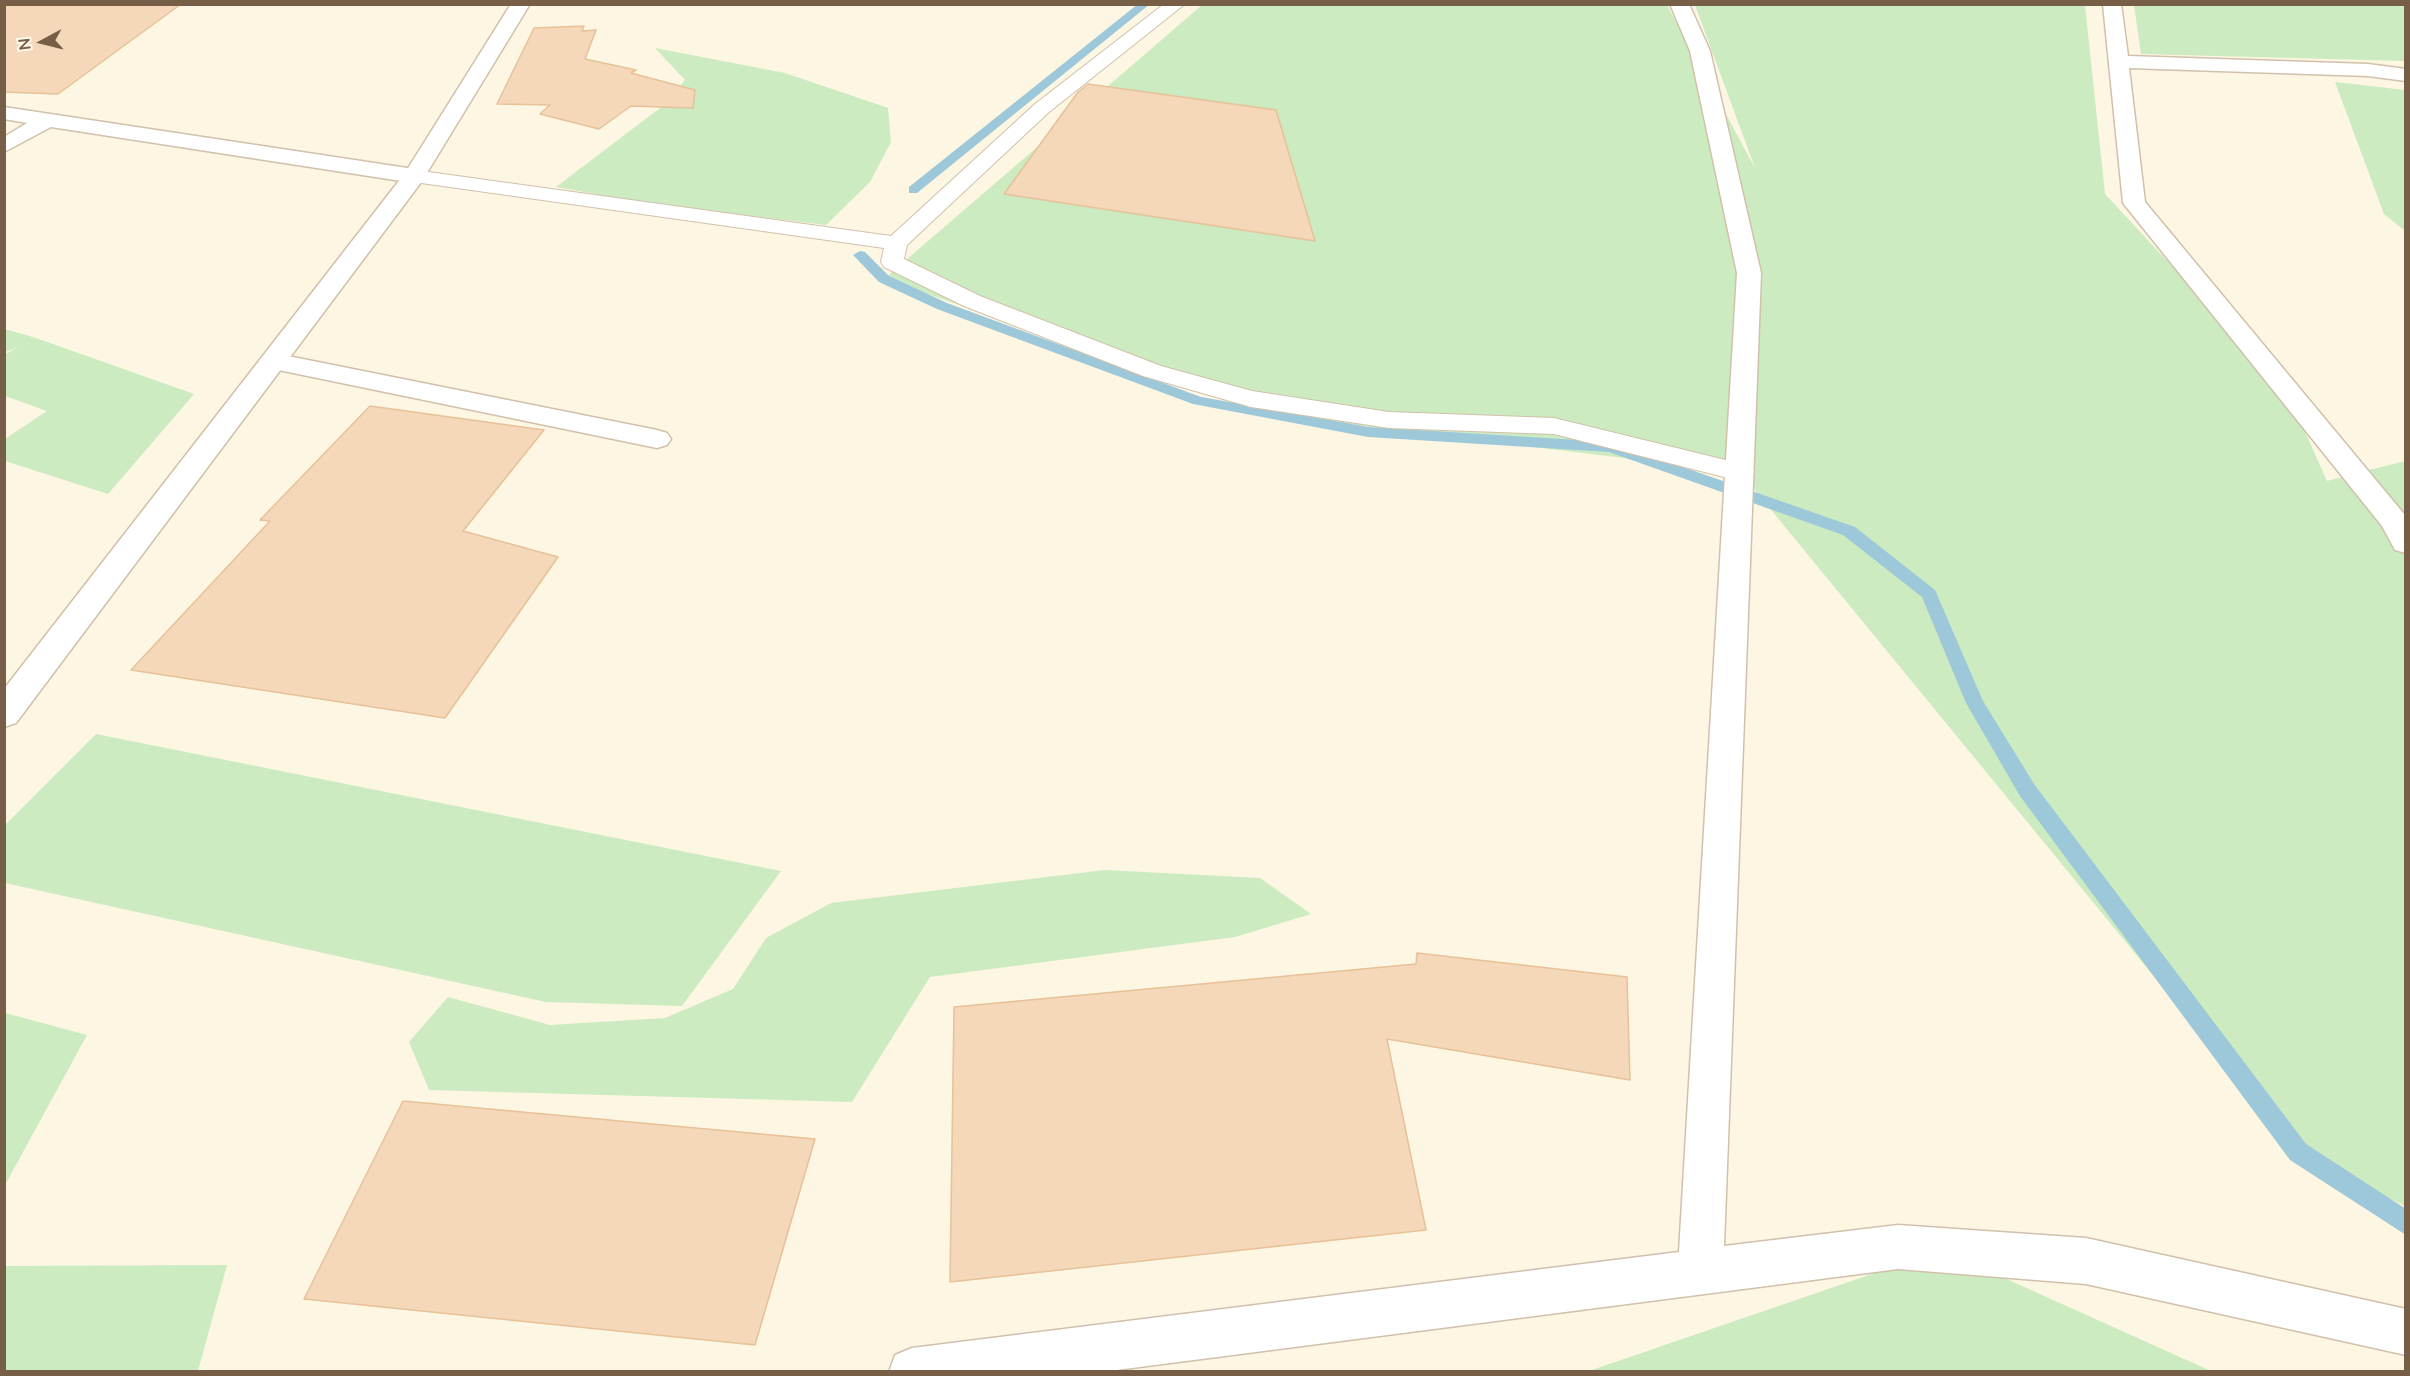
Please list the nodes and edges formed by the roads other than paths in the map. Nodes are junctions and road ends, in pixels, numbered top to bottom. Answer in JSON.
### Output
{"nodes":[{"id":1,"x":521,"y":4,"type":"edge"},
{"id":2,"x":1176,"y":4,"type":"edge"},
{"id":3,"x":1679,"y":4,"type":"edge"},
{"id":4,"x":2112,"y":4,"type":"edge"},
{"id":5,"x":2118,"y":62,"type":"junction"},
{"id":6,"x":2406,"y":75,"type":"edge"},
{"id":7,"x":4,"y":113,"type":"edge"},
{"id":8,"x":47,"y":120,"type":"junction"},
{"id":9,"x":4,"y":146,"type":"edge"},
{"id":10,"x":414,"y":176,"type":"junction"},
{"id":11,"x":896,"y":243,"type":"junction"},
{"id":12,"x":273,"y":362,"type":"junction"},
{"id":13,"x":657,"y":439,"type":"dead end"},
{"id":14,"x":1739,"y":486,"type":"junction"},
{"id":15,"x":2406,"y":543,"type":"edge"},
{"id":16,"x":10,"y":699,"type":"edge"},
{"id":17,"x":1700,"y":1272,"type":"junction"},
{"id":18,"x":2406,"y":1332,"type":"edge"},
{"id":19,"x":912,"y":1371,"type":"edge"}],
"edges":[{"from":1,"to":10,"type":"street"},
{"from":2,"to":11,"type":"lane"},
{"from":3,"to":14,"type":"street"},
{"from":4,"to":5,"type":"street"},
{"from":5,"to":6,"type":"street"},
{"from":5,"to":15,"type":"street"},
{"from":7,"to":8,"type":"street"},
{"from":8,"to":9,"type":"street"},
{"from":8,"to":10,"type":"street"},
{"from":10,"to":11,"type":"lane"},
{"from":10,"to":12,"type":"street"},
{"from":11,"to":14,"type":"lane"},
{"from":12,"to":13,"type":"street"},
{"from":12,"to":16,"type":"street"},
{"from":14,"to":17,"type":"street"},
{"from":17,"to":18,"type":"street"},
{"from":17,"to":19,"type":"street"}]}
